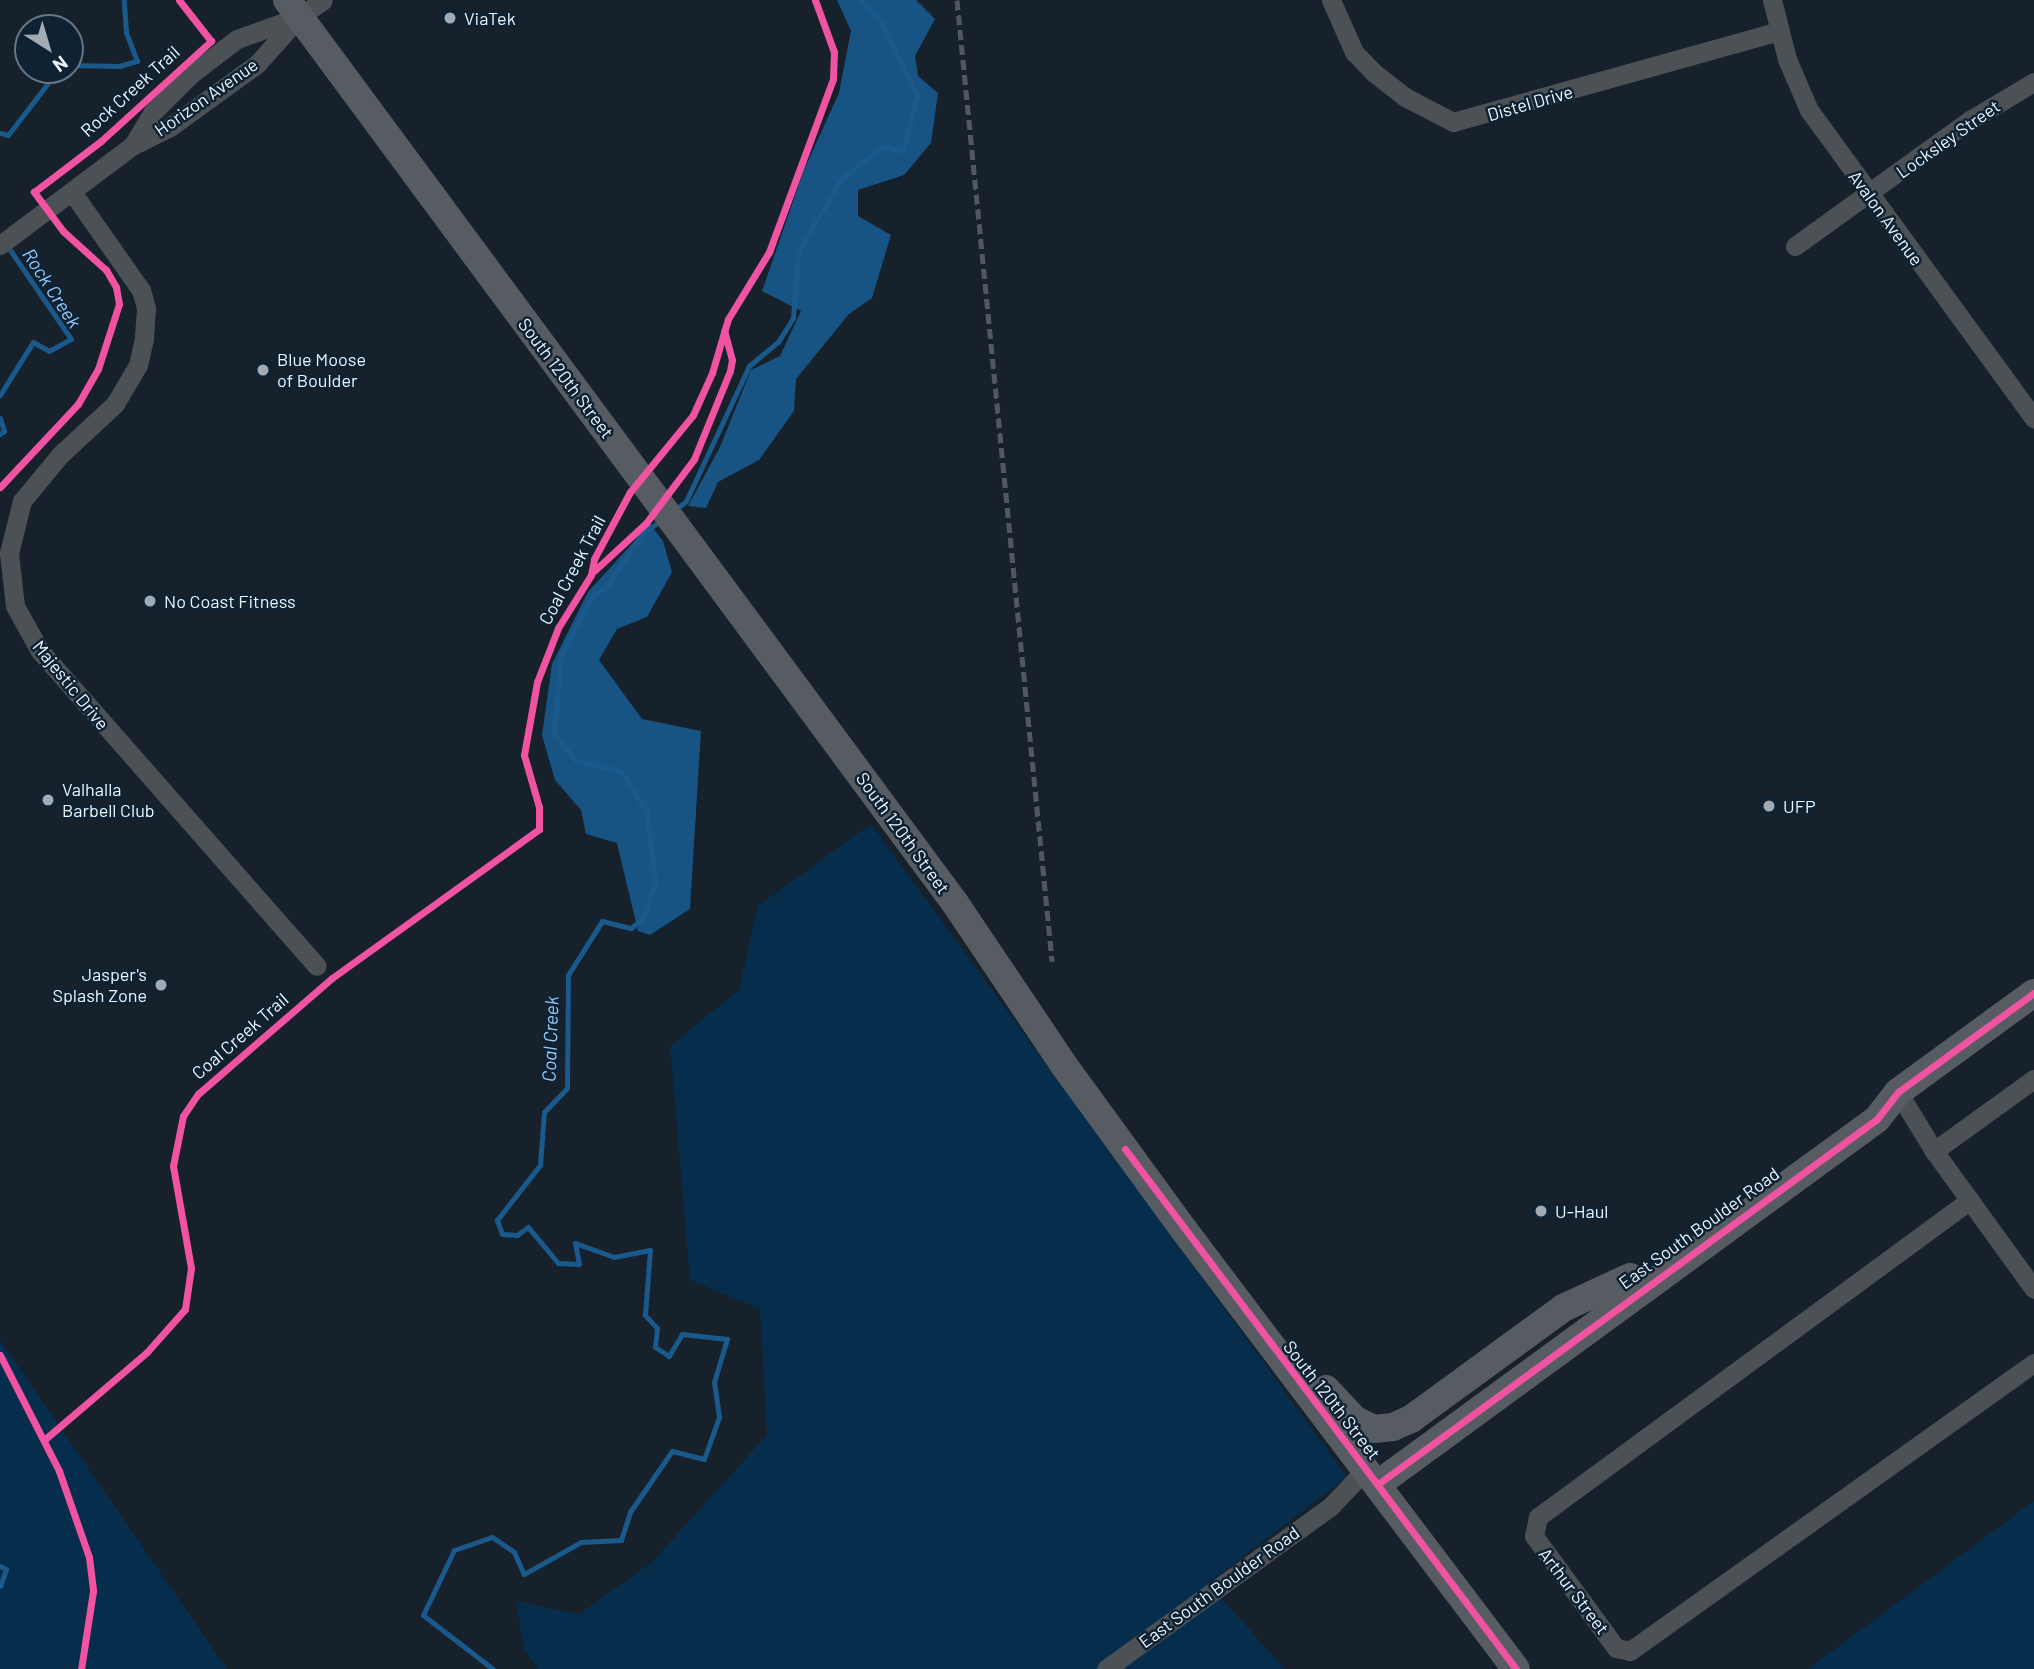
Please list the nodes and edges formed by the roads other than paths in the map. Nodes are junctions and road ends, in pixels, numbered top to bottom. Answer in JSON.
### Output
{"nodes":[{"id":1,"x":323,"y":0,"type":"edge"},
{"id":2,"x":1331,"y":0,"type":"edge"},
{"id":3,"x":1772,"y":0,"type":"edge"},
{"id":4,"x":293,"y":8,"type":"edge"},
{"id":5,"x":1779,"y":31,"type":"junction"},
{"id":6,"x":2034,"y":82,"type":"edge"},
{"id":7,"x":132,"y":146,"type":"junction"},
{"id":8,"x":72,"y":192,"type":"junction"},
{"id":9,"x":1869,"y":194,"type":"junction"},
{"id":10,"x":0,"y":245,"type":"edge"},
{"id":11,"x":1795,"y":246,"type":"dead end"},
{"id":12,"x":2034,"y":419,"type":"edge"},
{"id":13,"x":317,"y":966,"type":"dead end"},
{"id":14,"x":2034,"y":993,"type":"edge"},
{"id":15,"x":2034,"y":1079,"type":"edge"},
{"id":16,"x":1898,"y":1092,"type":"junction"},
{"id":17,"x":1934,"y":1152,"type":"junction"},
{"id":18,"x":1970,"y":1200,"type":"junction"},
{"id":19,"x":1184,"y":1230,"type":"junction"},
{"id":20,"x":1630,"y":1277,"type":"junction"},
{"id":21,"x":2034,"y":1289,"type":"edge"},
{"id":22,"x":2034,"y":1363,"type":"edge"},
{"id":23,"x":1372,"y":1476,"type":"junction"},
{"id":24,"x":1106,"y":1669,"type":"edge"},
{"id":25,"x":1516,"y":1669,"type":"edge"}],
"edges":[{"from":1,"to":4,"type":"street"},
{"from":2,"to":5,"type":"street","name":"Distel Drive"},
{"from":3,"to":5,"type":"street","name":"Avalon Avenue"},
{"from":4,"to":7,"type":"street","name":"Horizon Avenue"},
{"from":4,"to":7,"type":"street","name":"Horizon Avenue"},
{"from":4,"to":19,"type":"main road","name":"South 120th Street"},
{"from":5,"to":9,"type":"street","name":"Avalon Avenue"},
{"from":6,"to":9,"type":"street","name":"Locksley Street"},
{"from":7,"to":8,"type":"street","name":"Horizon Avenue"},
{"from":8,"to":10,"type":"street","name":"Horizon Avenue"},
{"from":8,"to":13,"type":"street","name":"Majestic Drive"},
{"from":9,"to":11,"type":"street","name":"Locksley Street"},
{"from":9,"to":12,"type":"street","name":"Avalon Avenue"},
{"from":14,"to":16,"type":"main road","name":"East South Boulder Road"},
{"from":15,"to":17,"type":"street"},
{"from":16,"to":17,"type":"street"},
{"from":16,"to":20,"type":"main road"},
{"from":16,"to":23,"type":"main road","name":"East South Boulder Road"},
{"from":17,"to":18,"type":"street"},
{"from":18,"to":21,"type":"street"},
{"from":18,"to":22,"type":"street","name":"Arthur Street"},
{"from":19,"to":20,"type":"main road","name":"East South Boulder Road"},
{"from":19,"to":23,"type":"main road","name":"South 120th Street"},
{"from":20,"to":23,"type":"main road","name":"East South Boulder Road"},
{"from":23,"to":24,"type":"street","name":"East South Boulder Road"},
{"from":23,"to":25,"type":"main road","name":"South 120th Street"}]}
